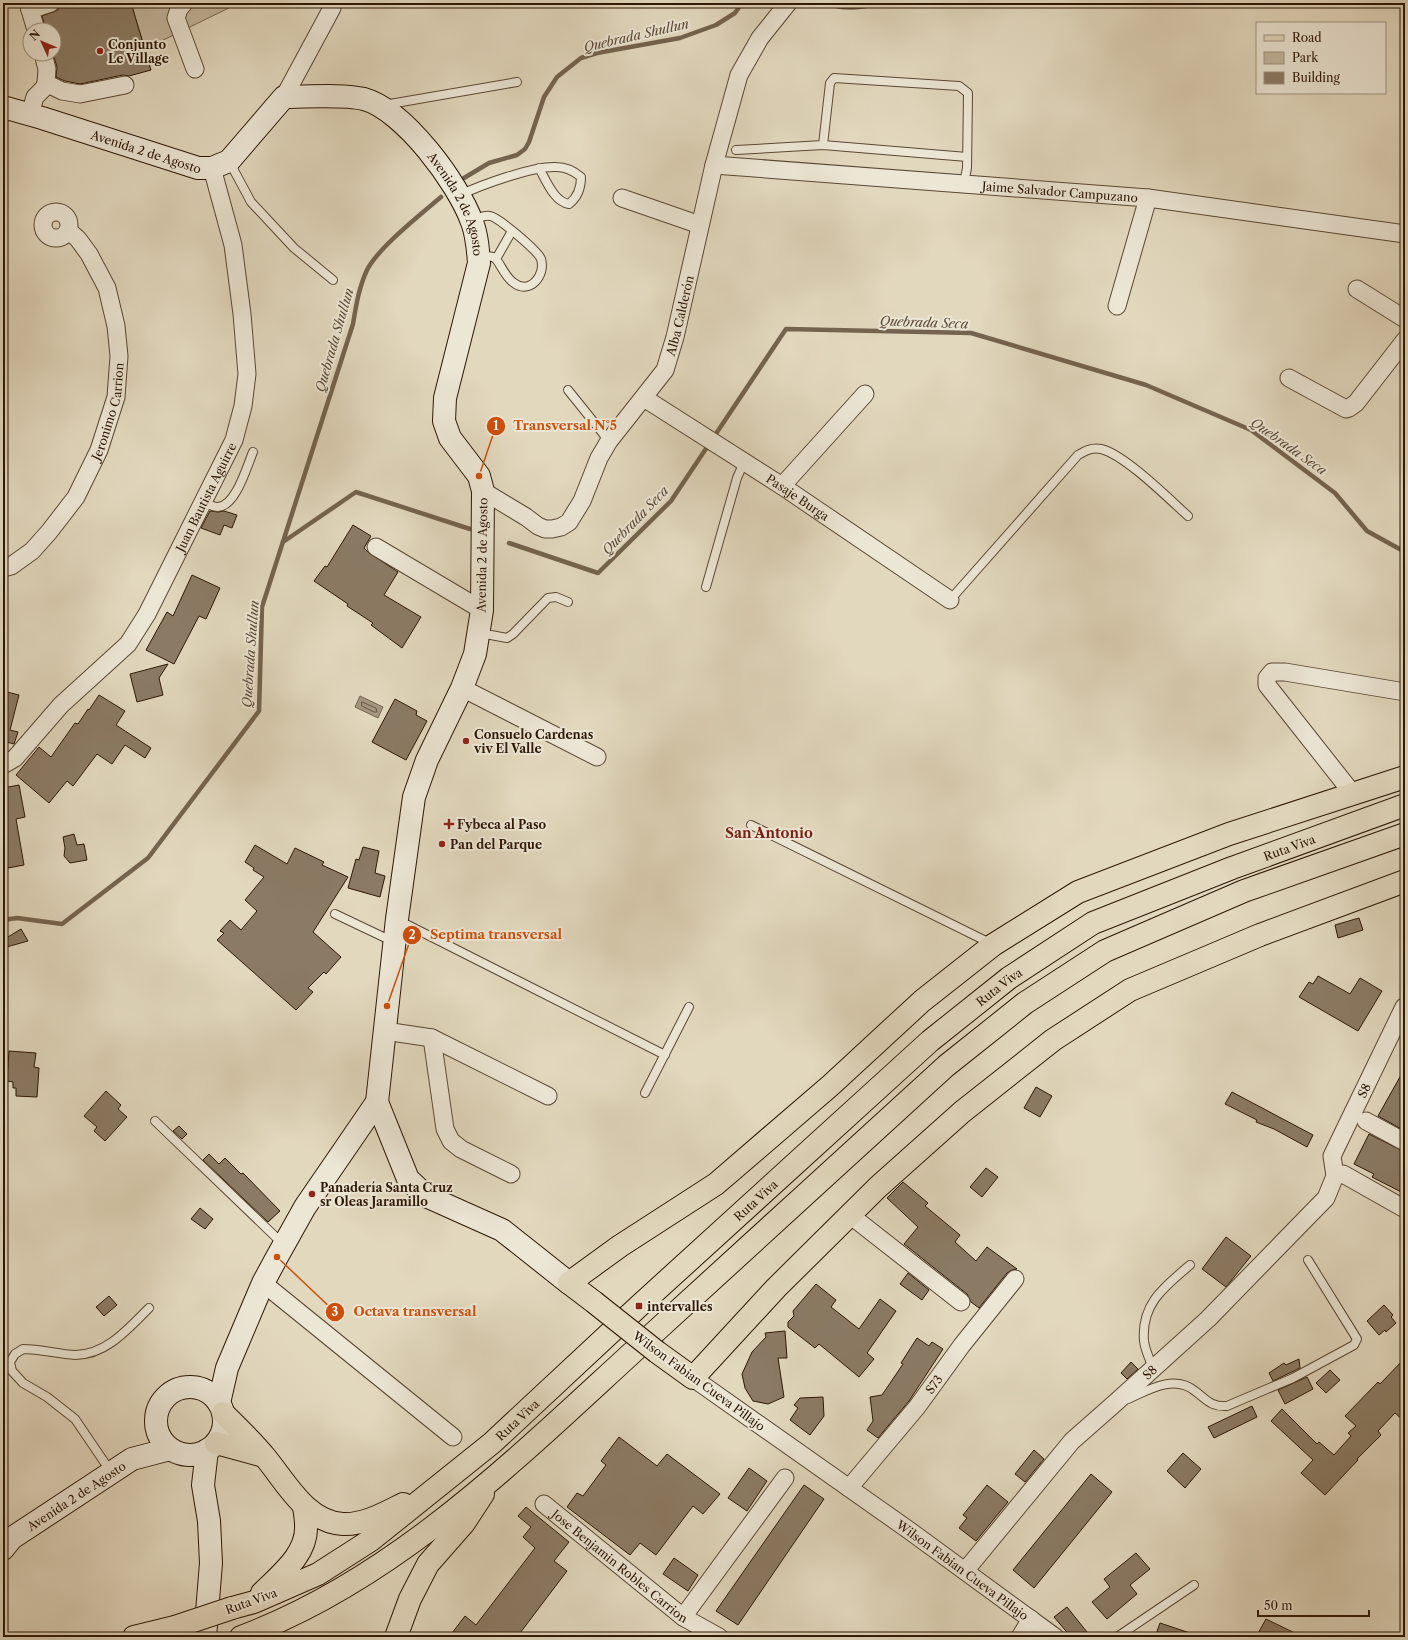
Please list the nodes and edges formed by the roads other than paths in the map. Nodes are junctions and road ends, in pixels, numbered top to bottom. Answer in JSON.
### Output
{"nodes":[{"id":1,"x":51,"y":3,"type":"edge"},
{"id":2,"x":184,"y":3,"type":"edge"},
{"id":3,"x":332,"y":3,"type":"edge"},
{"id":4,"x":788,"y":3,"type":"edge"},
{"id":5,"x":29,"y":6,"type":"edge"},
{"id":6,"x":34,"y":22,"type":"edge"},
{"id":7,"x":45,"y":62,"type":"edge"},
{"id":8,"x":195,"y":69,"type":"dead end"},
{"id":9,"x":517,"y":82,"type":"dead end"},
{"id":10,"x":125,"y":85,"type":"dead end"},
{"id":11,"x":45,"y":86,"type":"junction"},
{"id":12,"x":284,"y":97,"type":"junction"},
{"id":13,"x":381,"y":106,"type":"junction"},
{"id":14,"x":3,"y":107,"type":"edge"},
{"id":15,"x":36,"y":116,"type":"junction"},
{"id":16,"x":823,"y":145,"type":"junction"},
{"id":17,"x":736,"y":150,"type":"dead end"},
{"id":18,"x":967,"y":157,"type":"junction"},
{"id":19,"x":220,"y":165,"type":"junction"},
{"id":20,"x":714,"y":165,"type":"junction"},
{"id":21,"x":539,"y":168,"type":"junction"},
{"id":22,"x":964,"y":184,"type":"junction"},
{"id":23,"x":459,"y":195,"type":"junction"},
{"id":24,"x":622,"y":198,"type":"dead end"},
{"id":25,"x":1148,"y":198,"type":"junction"},
{"id":26,"x":472,"y":221,"type":"junction"},
{"id":27,"x":700,"y":225,"type":"junction"},
{"id":28,"x":69,"y":231,"type":"dead end"},
{"id":29,"x":512,"y":231,"type":"junction"},
{"id":30,"x":1405,"y":234,"type":"edge"},
{"id":31,"x":487,"y":257,"type":"junction"},
{"id":32,"x":334,"y":280,"type":"dead end"},
{"id":33,"x":1357,"y":289,"type":"dead end"},
{"id":34,"x":1116,"y":306,"type":"dead end"},
{"id":35,"x":1405,"y":318,"type":"edge"},
{"id":36,"x":1405,"y":340,"type":"edge"},
{"id":37,"x":1289,"y":378,"type":"dead end"},
{"id":38,"x":568,"y":390,"type":"dead end"},
{"id":39,"x":865,"y":394,"type":"dead end"},
{"id":40,"x":644,"y":398,"type":"junction"},
{"id":41,"x":609,"y":441,"type":"junction"},
{"id":42,"x":253,"y":452,"type":"dead end"},
{"id":43,"x":744,"y":462,"type":"junction"},
{"id":44,"x":782,"y":486,"type":"junction"},
{"id":45,"x":483,"y":491,"type":"junction"},
{"id":46,"x":203,"y":502,"type":"junction"},
{"id":47,"x":1188,"y":516,"type":"dead end"},
{"id":48,"x":376,"y":547,"type":"dead end"},
{"id":49,"x":3,"y":568,"type":"edge"},
{"id":50,"x":706,"y":587,"type":"dead end"},
{"id":51,"x":950,"y":600,"type":"joint"},
{"id":52,"x":568,"y":602,"type":"dead end"},
{"id":53,"x":482,"y":610,"type":"junction"},
{"id":54,"x":479,"y":633,"type":"junction"},
{"id":55,"x":462,"y":688,"type":"junction"},
{"id":56,"x":1405,"y":692,"type":"edge"},
{"id":57,"x":597,"y":757,"type":"dead end"},
{"id":58,"x":3,"y":765,"type":"edge"},
{"id":59,"x":1405,"y":777,"type":"edge"},
{"id":60,"x":1353,"y":794,"type":"junction"},
{"id":61,"x":1405,"y":806,"type":"edge"},
{"id":62,"x":751,"y":825,"type":"dead end"},
{"id":63,"x":1405,"y":834,"type":"edge"},
{"id":64,"x":1405,"y":880,"type":"edge"},
{"id":65,"x":336,"y":914,"type":"dead end"},
{"id":66,"x":397,"y":919,"type":"junction"},
{"id":67,"x":394,"y":943,"type":"junction"},
{"id":68,"x":993,"y":945,"type":"junction"},
{"id":69,"x":689,"y":1007,"type":"dead end"},
{"id":70,"x":1404,"y":1007,"type":"edge"},
{"id":71,"x":385,"y":1031,"type":"junction"},
{"id":72,"x":432,"y":1038,"type":"junction"},
{"id":73,"x":665,"y":1055,"type":"junction"},
{"id":74,"x":645,"y":1093,"type":"dead end"},
{"id":75,"x":548,"y":1096,"type":"dead end"},
{"id":76,"x":377,"y":1102,"type":"junction"},
{"id":77,"x":155,"y":1121,"type":"dead end"},
{"id":78,"x":1366,"y":1121,"type":"dead end"},
{"id":79,"x":1405,"y":1142,"type":"edge"},
{"id":80,"x":511,"y":1174,"type":"dead end"},
{"id":81,"x":1335,"y":1176,"type":"junction"},
{"id":82,"x":1405,"y":1208,"type":"edge"},
{"id":83,"x":850,"y":1215,"type":"junction"},
{"id":84,"x":283,"y":1245,"type":"junction"},
{"id":85,"x":1308,"y":1260,"type":"dead end"},
{"id":86,"x":1190,"y":1265,"type":"dead end"},
{"id":87,"x":1015,"y":1279,"type":"dead end"},
{"id":88,"x":263,"y":1283,"type":"junction"},
{"id":89,"x":570,"y":1283,"type":"junction"},
{"id":90,"x":961,"y":1302,"type":"dead end"},
{"id":91,"x":148,"y":1308,"type":"dead end"},
{"id":92,"x":1153,"y":1368,"type":"junction"},
{"id":93,"x":693,"y":1378,"type":"junction"},
{"id":94,"x":215,"y":1402,"type":"junction"},
{"id":95,"x":1114,"y":1404,"type":"junction"},
{"id":96,"x":156,"y":1429,"type":"junction"},
{"id":97,"x":453,"y":1437,"type":"dead end"},
{"id":98,"x":212,"y":1447,"type":"junction"},
{"id":99,"x":178,"y":1452,"type":"junction"},
{"id":100,"x":264,"y":1456,"type":"junction"},
{"id":101,"x":132,"y":1459,"type":"junction"},
{"id":102,"x":111,"y":1473,"type":"junction"},
{"id":103,"x":785,"y":1478,"type":"dead end"},
{"id":104,"x":491,"y":1481,"type":"junction"},
{"id":105,"x":203,"y":1485,"type":"junction"},
{"id":106,"x":850,"y":1488,"type":"junction"},
{"id":107,"x":435,"y":1489,"type":"junction"},
{"id":108,"x":544,"y":1504,"type":"dead end"},
{"id":109,"x":304,"y":1507,"type":"junction"},
{"id":110,"x":3,"y":1549,"type":"edge"},
{"id":111,"x":966,"y":1571,"type":"junction"},
{"id":112,"x":1194,"y":1585,"type":"dead end"},
{"id":113,"x":254,"y":1602,"type":"junction"},
{"id":114,"x":683,"y":1617,"type":"junction"},
{"id":115,"x":1031,"y":1619,"type":"junction"},
{"id":116,"x":134,"y":1637,"type":"edge"},
{"id":117,"x":205,"y":1637,"type":"edge"},
{"id":118,"x":241,"y":1637,"type":"edge"},
{"id":119,"x":396,"y":1637,"type":"edge"},
{"id":120,"x":718,"y":1637,"type":"edge"},
{"id":121,"x":1020,"y":1637,"type":"edge"},
{"id":122,"x":1055,"y":1637,"type":"edge"},
{"id":123,"x":1117,"y":1637,"type":"edge"}],
"edges":[{"from":1,"to":5,"type":"street"},
{"from":2,"to":8,"type":"street"},
{"from":3,"to":12,"type":"street"},
{"from":4,"to":20,"type":"street","name":"Alba Calderón"},
{"from":5,"to":6,"type":"street"},
{"from":7,"to":11,"type":"street"},
{"from":9,"to":13,"type":"lane"},
{"from":10,"to":11,"type":"street"},
{"from":11,"to":15,"type":"street"},
{"from":12,"to":13,"type":"main road","name":"Avenida 2 de Agosto"},
{"from":12,"to":19,"type":"main road"},
{"from":13,"to":23,"type":"main road","name":"Avenida 2 de Agosto"},
{"from":14,"to":15,"type":"main road","name":"Avenida 2 de Agosto"},
{"from":15,"to":19,"type":"main road","name":"Avenida 2 de Agosto"},
{"from":16,"to":17,"type":"lane"},
{"from":16,"to":18,"type":"lane"},
{"from":16,"to":18,"type":"lane"},
{"from":18,"to":22,"type":"lane"},
{"from":19,"to":32,"type":"lane"},
{"from":19,"to":46,"type":"street","name":"Juan Bautista Aguirre"},
{"from":20,"to":22,"type":"street","name":"Jaime Salvador Campuzano"},
{"from":20,"to":27,"type":"street","name":"Alba Calderón"},
{"from":21,"to":21,"type":"lane"},
{"from":21,"to":23,"type":"lane"},
{"from":22,"to":25,"type":"street","name":"Jaime Salvador Campuzano"},
{"from":23,"to":26,"type":"main road","name":"Avenida 2 de Agosto"},
{"from":24,"to":27,"type":"street"},
{"from":25,"to":30,"type":"street","name":"Jaime Salvador Campuzano"},
{"from":25,"to":34,"type":"street"},
{"from":26,"to":29,"type":"lane"},
{"from":26,"to":31,"type":"main road","name":"Avenida 2 de Agosto"},
{"from":27,"to":40,"type":"street","name":"Alba Calderón"},
{"from":28,"to":49,"type":"street","name":"Jeronimo Carrion"},
{"from":29,"to":31,"type":"lane"},
{"from":29,"to":31,"type":"lane"},
{"from":31,"to":45,"type":"main road","name":"Avenida 2 de Agosto"},
{"from":33,"to":35,"type":"street"},
{"from":36,"to":37,"type":"street"},
{"from":38,"to":41,"type":"lane"},
{"from":39,"to":44,"type":"street"},
{"from":40,"to":41,"type":"street","name":"Alba Calderón"},
{"from":40,"to":43,"type":"street","name":"Pasaje Burga"},
{"from":41,"to":45,"type":"street","name":"Alba Calderón"},
{"from":42,"to":46,"type":"lane"},
{"from":43,"to":44,"type":"street","name":"Pasaje Burga"},
{"from":43,"to":50,"type":"lane"},
{"from":44,"to":51,"type":"street","name":"Pasaje Burga"},
{"from":45,"to":53,"type":"main road","name":"Avenida 2 de Agosto"},
{"from":46,"to":58,"type":"street","name":"Juan Bautista Aguirre"},
{"from":47,"to":51,"type":"lane"},
{"from":48,"to":53,"type":"street"},
{"from":52,"to":54,"type":"lane"},
{"from":53,"to":54,"type":"main road","name":"Avenida 2 de Agosto"},
{"from":54,"to":55,"type":"main road","name":"Avenida 2 de Agosto"},
{"from":55,"to":57,"type":"street"},
{"from":55,"to":66,"type":"main road","name":"Avenida 2 de Agosto"},
{"from":56,"to":60,"type":"street"},
{"from":59,"to":60,"type":"main road"},
{"from":60,"to":68,"type":"main road"},
{"from":61,"to":107,"type":"main road","name":"Ruta Viva"},
{"from":62,"to":68,"type":"lane"},
{"from":63,"to":104,"type":"main road"},
{"from":64,"to":83,"type":"main road"},
{"from":65,"to":67,"type":"lane"},
{"from":66,"to":67,"type":"main road","name":"Avenida 2 de Agosto"},
{"from":66,"to":73,"type":"lane"},
{"from":67,"to":71,"type":"main road","name":"Avenida 2 de Agosto"},
{"from":68,"to":89,"type":"main road"},
{"from":69,"to":73,"type":"lane"},
{"from":70,"to":81,"type":"street","name":"S8"},
{"from":71,"to":72,"type":"street"},
{"from":71,"to":76,"type":"main road","name":"Avenida 2 de Agosto"},
{"from":72,"to":75,"type":"street"},
{"from":72,"to":80,"type":"street"},
{"from":73,"to":74,"type":"lane"},
{"from":76,"to":84,"type":"main road","name":"Avenida 2 de Agosto"},
{"from":76,"to":89,"type":"main road","name":"Wilson Fabian Cueva Pillajo"},
{"from":77,"to":84,"type":"lane"},
{"from":78,"to":79,"type":"street"},
{"from":81,"to":82,"type":"street"},
{"from":81,"to":92,"type":"street","name":"S8"},
{"from":83,"to":90,"type":"street"},
{"from":83,"to":93,"type":"main road"},
{"from":84,"to":88,"type":"main road","name":"Avenida 2 de Agosto"},
{"from":85,"to":95,"type":"lane"},
{"from":86,"to":92,"type":"lane"},
{"from":87,"to":106,"type":"street","name":"S73"},
{"from":88,"to":94,"type":"main road","name":"Avenida 2 de Agosto"},
{"from":88,"to":97,"type":"street"},
{"from":89,"to":93,"type":"main road","name":"Wilson Fabian Cueva Pillajo","bridge":true},
{"from":91,"to":102,"type":"lane"},
{"from":92,"to":95,"type":"street","name":"S8"},
{"from":93,"to":106,"type":"street","name":"Wilson Fabian Cueva Pillajo"},
{"from":94,"to":96,"type":"main road"},
{"from":94,"to":98,"type":"main road"},
{"from":94,"to":100,"type":"main road"},
{"from":95,"to":111,"type":"street","name":"S8"},
{"from":96,"to":99,"type":"main road"},
{"from":96,"to":101,"type":"main road","name":"Avenida 2 de Agosto"},
{"from":98,"to":99,"type":"main road"},
{"from":98,"to":100,"type":"main road"},
{"from":98,"to":105,"type":"main road"},
{"from":99,"to":101,"type":"main road","name":"Avenida 2 de Agosto"},
{"from":99,"to":105,"type":"main road"},
{"from":100,"to":109,"type":"main road"},
{"from":101,"to":102,"type":"main road","name":"Avenida 2 de Agosto"},
{"from":102,"to":110,"type":"main road","name":"Avenida 2 de Agosto"},
{"from":103,"to":114,"type":"street"},
{"from":104,"to":118,"type":"main road"},
{"from":104,"to":119,"type":"main road"},
{"from":105,"to":117,"type":"main road"},
{"from":106,"to":111,"type":"street","name":"Wilson Fabian Cueva Pillajo"},
{"from":107,"to":109,"type":"main road"},
{"from":107,"to":113,"type":"main road","name":"Ruta Viva"},
{"from":108,"to":114,"type":"street","name":"Jose Benjamin Robles Carrion"},
{"from":109,"to":113,"type":"main road"},
{"from":111,"to":115,"type":"street","name":"Wilson Fabian Cueva Pillajo"},
{"from":112,"to":123,"type":"lane"},
{"from":113,"to":116,"type":"main road","name":"Ruta Viva","bridge":true},
{"from":114,"to":120,"type":"street","name":"Jose Benjamin Robles Carrion"},
{"from":115,"to":121,"type":"street"},
{"from":115,"to":122,"type":"street","name":"Wilson Fabian Cueva Pillajo"}]}
